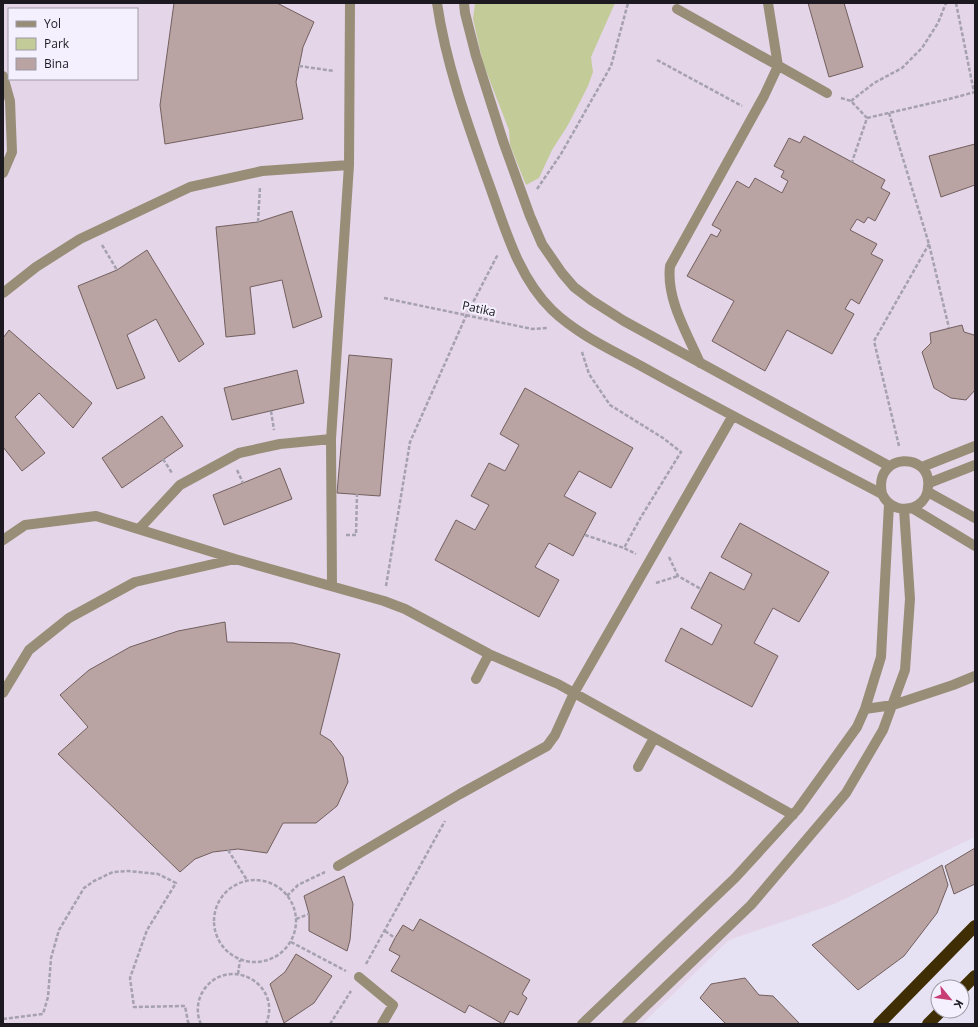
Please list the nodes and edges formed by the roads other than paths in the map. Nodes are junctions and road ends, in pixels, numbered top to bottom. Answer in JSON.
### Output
{"nodes":[{"id":1,"x":350,"y":3,"type":"edge"},
{"id":2,"x":437,"y":3,"type":"edge"},
{"id":3,"x":464,"y":3,"type":"edge"},
{"id":4,"x":768,"y":3,"type":"edge"},
{"id":5,"x":677,"y":9,"type":"dead end"},
{"id":6,"x":778,"y":66,"type":"junction"},
{"id":7,"x":3,"y":76,"type":"edge"},
{"id":8,"x":828,"y":93,"type":"road end"},
{"id":9,"x":349,"y":165,"type":"junction"},
{"id":10,"x":3,"y":173,"type":"edge"},
{"id":11,"x":3,"y":293,"type":"edge"},
{"id":12,"x":700,"y":363,"type":"junction"},
{"id":13,"x":732,"y":417,"type":"junction"},
{"id":14,"x":331,"y":439,"type":"junction"},
{"id":15,"x":975,"y":446,"type":"edge"},
{"id":16,"x":975,"y":465,"type":"edge"},
{"id":17,"x":889,"y":466,"type":"junction"},
{"id":18,"x":922,"y":467,"type":"junction"},
{"id":19,"x":928,"y":488,"type":"junction"},
{"id":20,"x":882,"y":494,"type":"junction"},
{"id":21,"x":889,"y":504,"type":"junction"},
{"id":22,"x":908,"y":509,"type":"junction"},
{"id":23,"x":975,"y":518,"type":"edge"},
{"id":24,"x":139,"y":529,"type":"junction"},
{"id":25,"x":3,"y":540,"type":"edge"},
{"id":26,"x":975,"y":546,"type":"edge"},
{"id":27,"x":235,"y":559,"type":"junction"},
{"id":28,"x":332,"y":586,"type":"junction"},
{"id":29,"x":489,"y":654,"type":"junction"},
{"id":30,"x":975,"y":676,"type":"edge"},
{"id":31,"x":476,"y":679,"type":"dead end"},
{"id":32,"x":3,"y":693,"type":"edge"},
{"id":33,"x":574,"y":693,"type":"junction"},
{"id":34,"x":893,"y":706,"type":"junction"},
{"id":35,"x":865,"y":709,"type":"junction"},
{"id":36,"x":654,"y":738,"type":"junction"},
{"id":37,"x":638,"y":767,"type":"dead end"},
{"id":38,"x":793,"y":815,"type":"junction"},
{"id":39,"x":338,"y":866,"type":"road end"},
{"id":40,"x":975,"y":926,"type":"edge"},
{"id":41,"x":359,"y":977,"type":"road end"},
{"id":42,"x":382,"y":1024,"type":"edge"},
{"id":43,"x":582,"y":1024,"type":"edge"},
{"id":44,"x":627,"y":1024,"type":"edge"},
{"id":45,"x":879,"y":1024,"type":"edge"}],
"edges":[{"from":1,"to":9,"type":"street"},
{"from":2,"to":13,"type":"street"},
{"from":3,"to":12,"type":"street"},
{"from":4,"to":6,"type":"street"},
{"from":5,"to":6,"type":"street"},
{"from":6,"to":8,"type":"street"},
{"from":6,"to":12,"type":"street"},
{"from":7,"to":10,"type":"street"},
{"from":9,"to":11,"type":"street"},
{"from":9,"to":14,"type":"street"},
{"from":12,"to":17,"type":"street"},
{"from":13,"to":20,"type":"street"},
{"from":13,"to":33,"type":"street"},
{"from":14,"to":24,"type":"street"},
{"from":14,"to":28,"type":"street"},
{"from":15,"to":18,"type":"street"},
{"from":16,"to":19,"type":"street"},
{"from":17,"to":18,"type":"street"},
{"from":17,"to":20,"type":"street"},
{"from":18,"to":19,"type":"street"},
{"from":19,"to":22,"type":"street"},
{"from":19,"to":23,"type":"street"},
{"from":20,"to":21,"type":"street"},
{"from":21,"to":22,"type":"street"},
{"from":21,"to":35,"type":"street"},
{"from":22,"to":26,"type":"street"},
{"from":22,"to":34,"type":"street"},
{"from":24,"to":25,"type":"street"},
{"from":24,"to":27,"type":"street"},
{"from":27,"to":28,"type":"street"},
{"from":27,"to":32,"type":"street"},
{"from":28,"to":29,"type":"street"},
{"from":29,"to":31,"type":"street"},
{"from":29,"to":33,"type":"street"},
{"from":30,"to":34,"type":"street"},
{"from":33,"to":36,"type":"street"},
{"from":33,"to":39,"type":"street"},
{"from":34,"to":35,"type":"street"},
{"from":34,"to":44,"type":"street"},
{"from":35,"to":38,"type":"street"},
{"from":36,"to":37,"type":"street"},
{"from":36,"to":38,"type":"street"},
{"from":38,"to":43,"type":"street"},
{"from":40,"to":45,"type":"highway"},
{"from":41,"to":42,"type":"street"}]}
